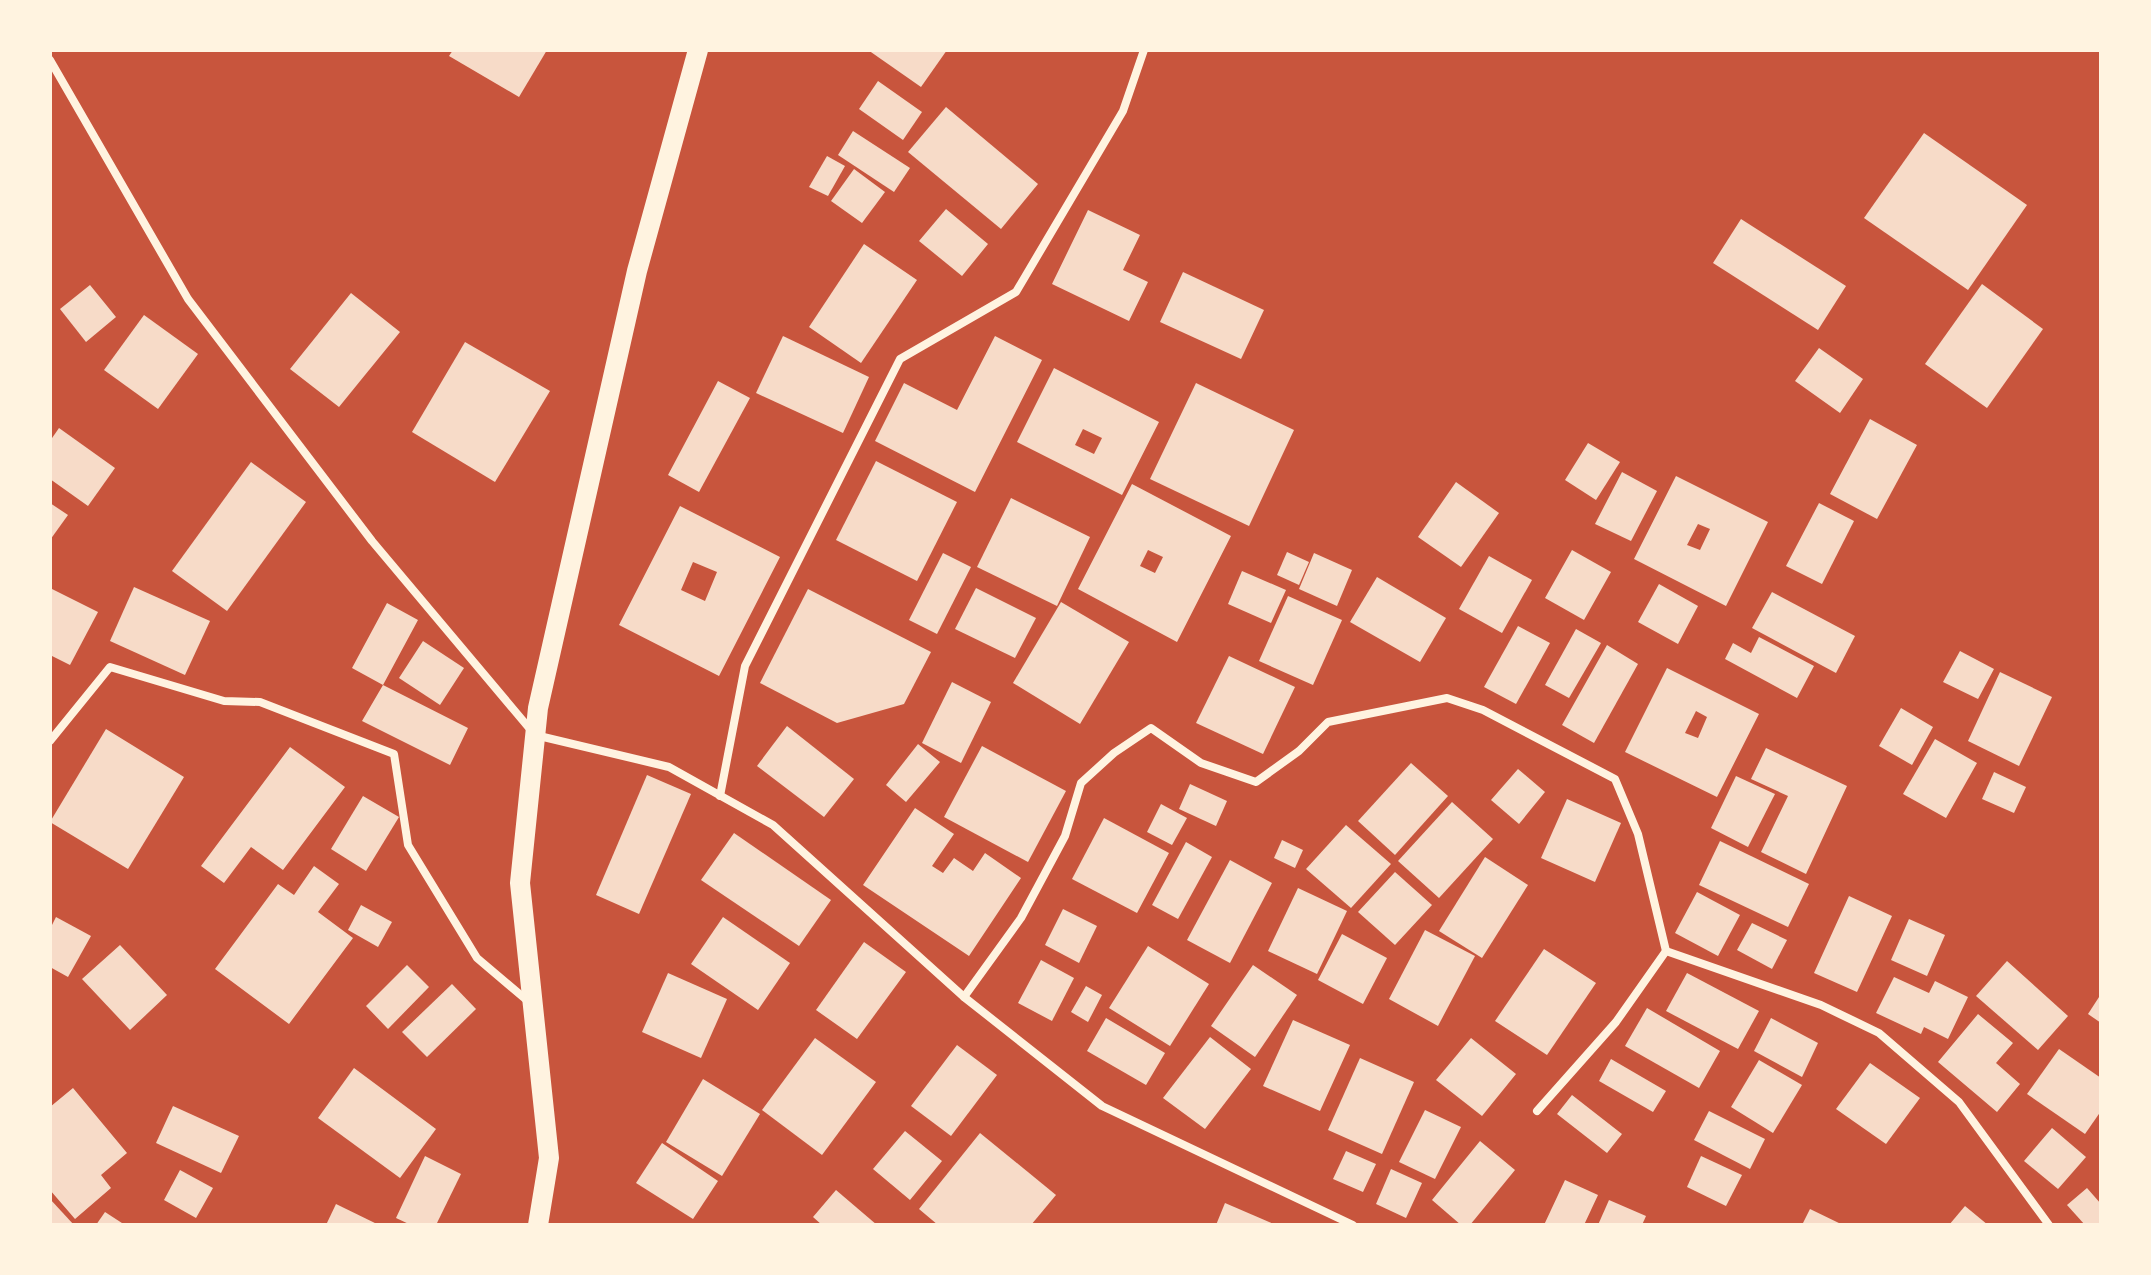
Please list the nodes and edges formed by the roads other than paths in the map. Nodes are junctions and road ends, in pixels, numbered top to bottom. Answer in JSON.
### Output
{"nodes":[{"id":1,"x":698,"y":50,"type":"edge"},
{"id":2,"x":1144,"y":50,"type":"edge"},
{"id":3,"x":50,"y":60,"type":"edge"},
{"id":4,"x":535,"y":735,"type":"junction"},
{"id":5,"x":50,"y":741,"type":"edge"},
{"id":6,"x":720,"y":796,"type":"junction"},
{"id":7,"x":1666,"y":951,"type":"junction"},
{"id":8,"x":964,"y":997,"type":"junction"},
{"id":9,"x":533,"y":1006,"type":"junction"},
{"id":10,"x":1537,"y":1111,"type":"dead end"},
{"id":11,"x":538,"y":1225,"type":"edge"},
{"id":12,"x":1353,"y":1225,"type":"edge"},
{"id":13,"x":2049,"y":1225,"type":"edge"}],
"edges":[{"from":1,"to":4,"type":"main road"},
{"from":2,"to":6,"type":"street"},
{"from":3,"to":4,"type":"street"},
{"from":4,"to":6,"type":"street"},
{"from":4,"to":9,"type":"main road"},
{"from":5,"to":9,"type":"street"},
{"from":6,"to":8,"type":"street"},
{"from":7,"to":8,"type":"street"},
{"from":7,"to":10,"type":"street"},
{"from":7,"to":13,"type":"street"},
{"from":8,"to":12,"type":"street"},
{"from":9,"to":11,"type":"main road"}]}
